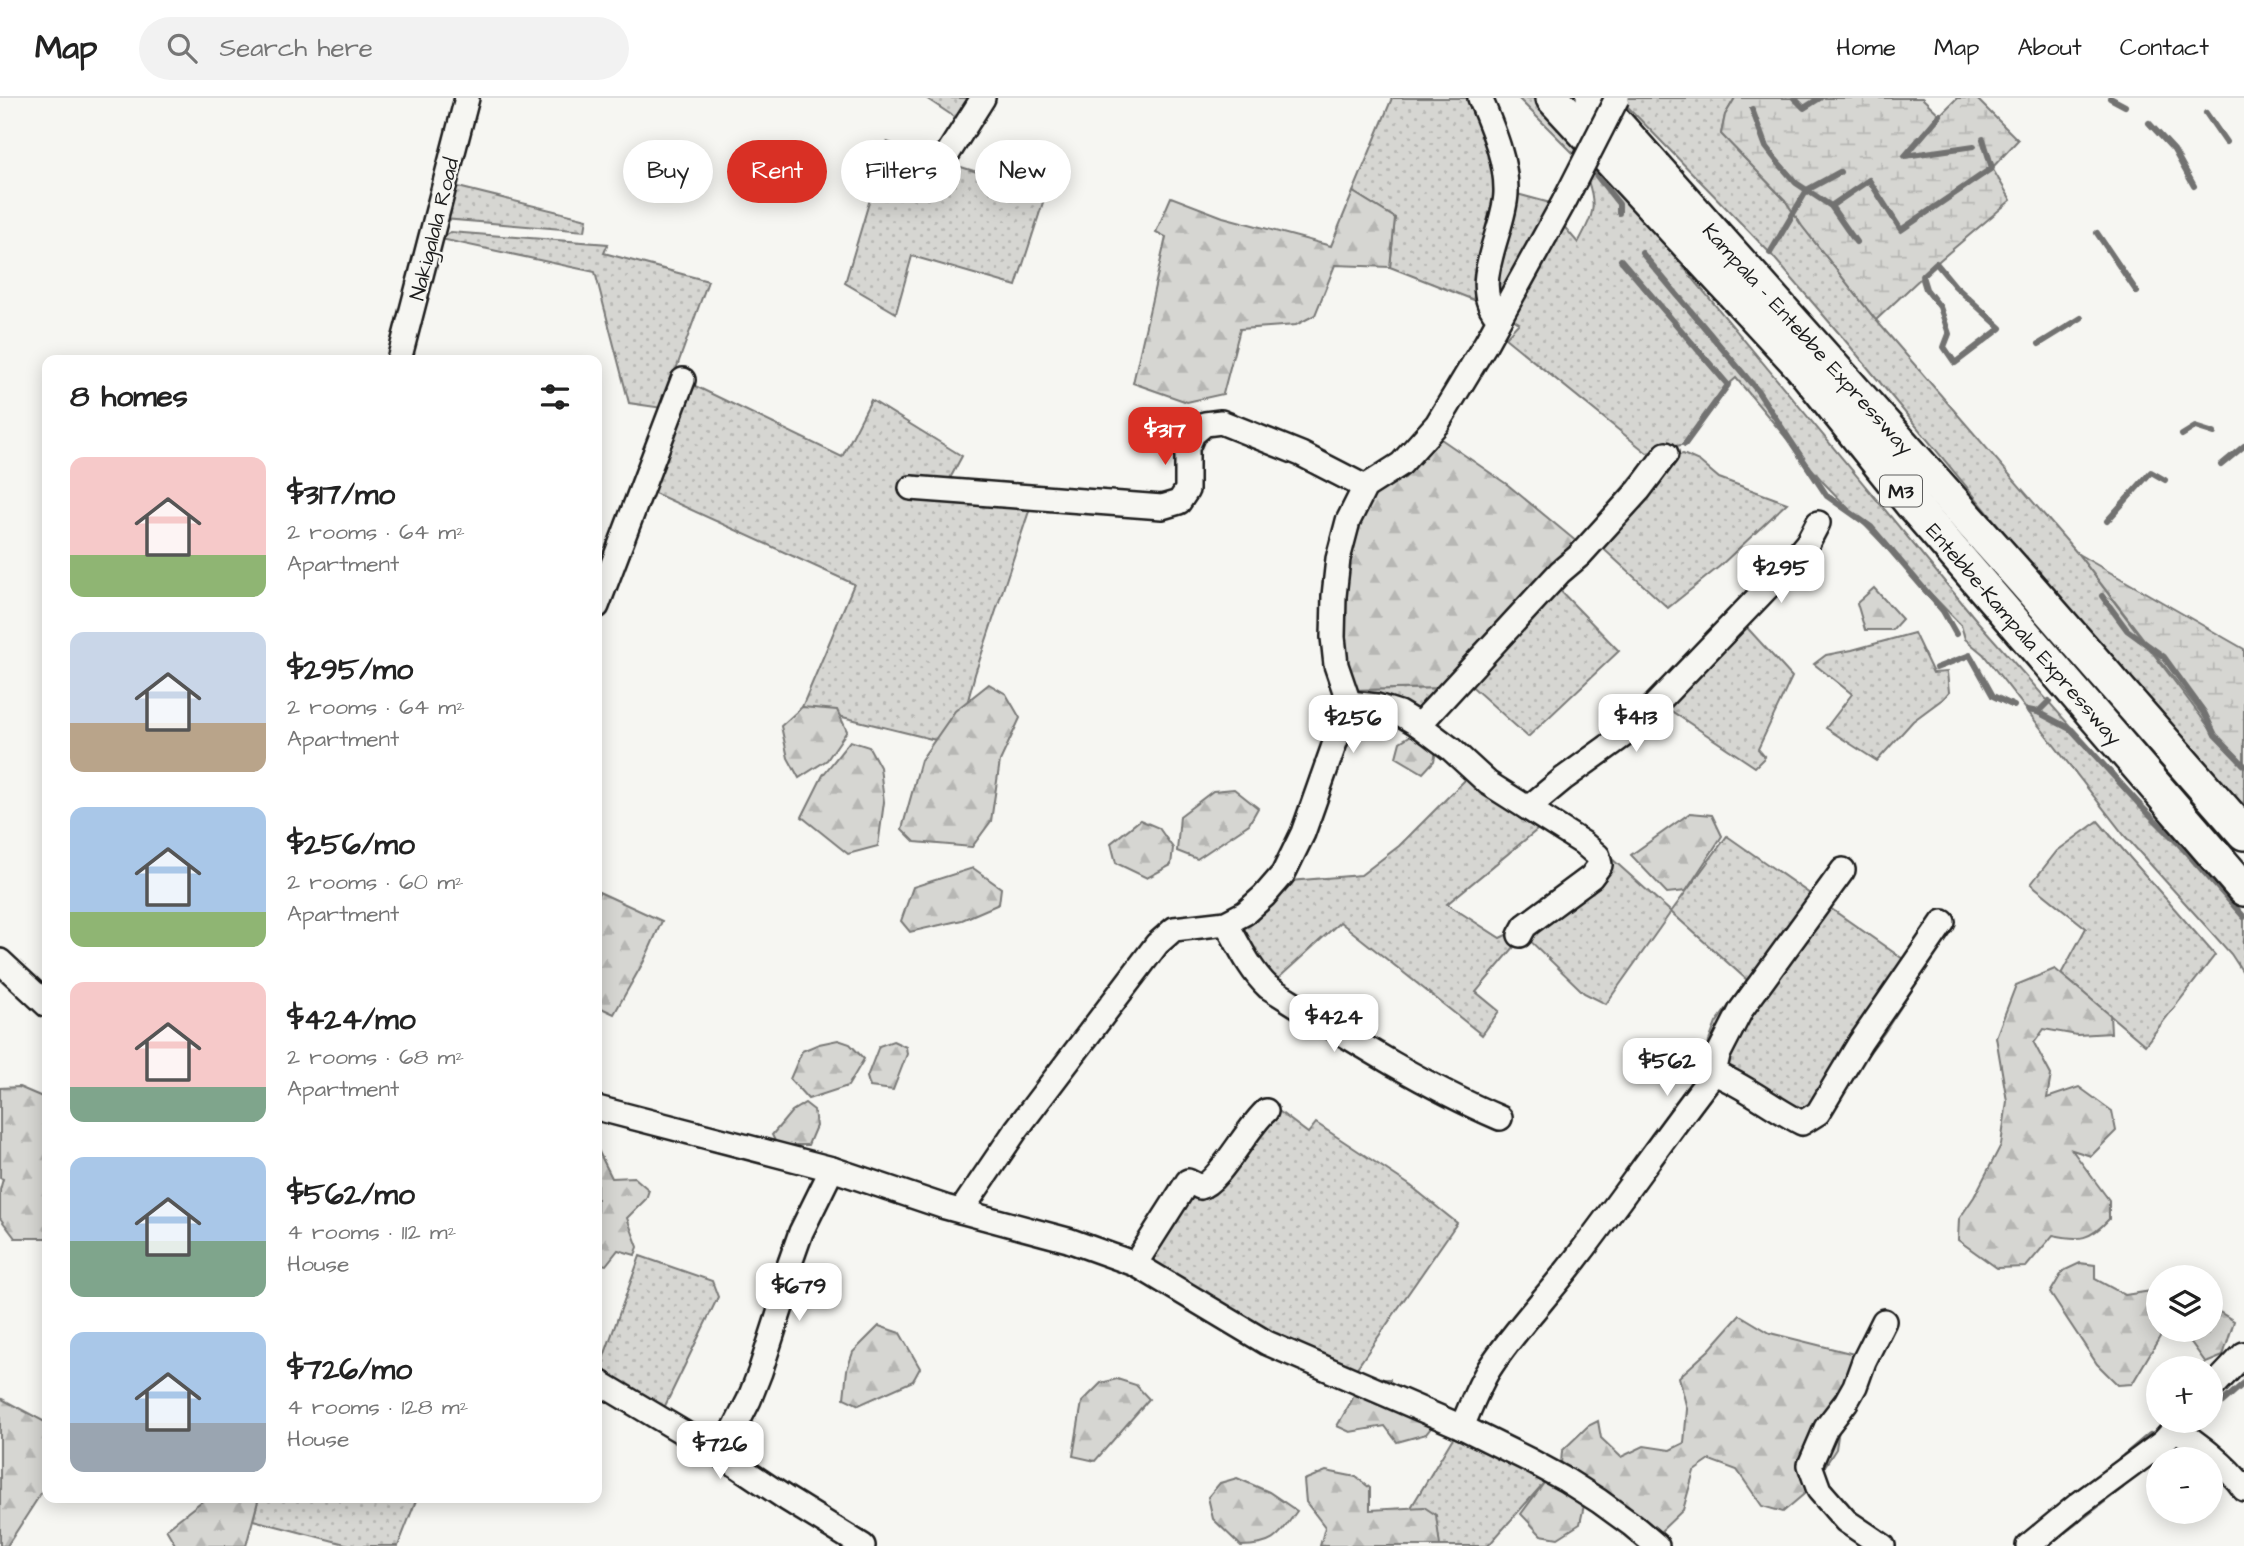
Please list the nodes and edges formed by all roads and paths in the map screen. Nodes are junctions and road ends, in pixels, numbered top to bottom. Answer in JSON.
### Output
{"nodes":[{"id":1,"x":467,"y":98,"type":"edge"},
{"id":2,"x":983,"y":98,"type":"edge"},
{"id":3,"x":1480,"y":98,"type":"edge"},
{"id":4,"x":1553,"y":98,"type":"edge"},
{"id":5,"x":1593,"y":98,"type":"edge"},
{"id":6,"x":1617,"y":98,"type":"edge"},
{"id":7,"x":957,"y":140,"type":"edge"},
{"id":8,"x":1499,"y":318,"type":"junction"},
{"id":9,"x":400,"y":355,"type":"edge"},
{"id":10,"x":683,"y":380,"type":"dead end"},
{"id":11,"x":1667,"y":454,"type":"dead end"},
{"id":12,"x":1365,"y":487,"type":"junction"},
{"id":13,"x":911,"y":488,"type":"dead end"},
{"id":14,"x":1818,"y":523,"type":"dead end"},
{"id":15,"x":602,"y":593,"type":"edge"},
{"id":16,"x":1349,"y":703,"type":"junction"},
{"id":17,"x":1419,"y":724,"type":"junction"},
{"id":18,"x":1528,"y":808,"type":"junction"},
{"id":19,"x":2244,"y":833,"type":"edge"},
{"id":20,"x":1843,"y":870,"type":"dead end"},
{"id":21,"x":2244,"y":889,"type":"edge"},
{"id":22,"x":1943,"y":922,"type":"dead end"},
{"id":23,"x":1226,"y":923,"type":"junction"},
{"id":24,"x":1520,"y":935,"type":"dead end"},
{"id":25,"x":0,"y":961,"type":"edge"},
{"id":26,"x":42,"y":1000,"type":"edge"},
{"id":27,"x":1714,"y":1073,"type":"junction"},
{"id":28,"x":602,"y":1109,"type":"edge"},
{"id":29,"x":1266,"y":1111,"type":"dead end"},
{"id":30,"x":1500,"y":1118,"type":"dead end"},
{"id":31,"x":832,"y":1169,"type":"junction"},
{"id":32,"x":961,"y":1211,"type":"junction"},
{"id":33,"x":1135,"y":1264,"type":"junction"},
{"id":34,"x":1884,"y":1321,"type":"dead end"},
{"id":35,"x":2244,"y":1354,"type":"edge"},
{"id":36,"x":2223,"y":1376,"type":"edge"},
{"id":37,"x":602,"y":1384,"type":"edge"},
{"id":38,"x":1462,"y":1427,"type":"junction"},
{"id":39,"x":2170,"y":1433,"type":"edge"},
{"id":40,"x":2187,"y":1433,"type":"edge"},
{"id":41,"x":721,"y":1455,"type":"junction"},
{"id":42,"x":2244,"y":1489,"type":"edge"},
{"id":43,"x":863,"y":1546,"type":"edge"},
{"id":44,"x":1657,"y":1546,"type":"edge"},
{"id":45,"x":1883,"y":1546,"type":"edge"},
{"id":46,"x":2028,"y":1546,"type":"edge"}],
"edges":[{"from":1,"to":9,"type":"street","name":"Nakigalala Road"},
{"from":2,"to":7,"type":"street"},
{"from":3,"to":8,"type":"street"},
{"from":4,"to":21,"type":"highway","name":"Entebbe-Kampala Expressway","number":"M3"},
{"from":5,"to":19,"type":"highway","name":"Kampala - Entebbe Expressway","number":"M3"},
{"from":6,"to":8,"type":"street","bridge":true},
{"from":8,"to":12,"type":"street"},
{"from":10,"to":15,"type":"street"},
{"from":11,"to":17,"type":"street"},
{"from":12,"to":13,"type":"street"},
{"from":12,"to":16,"type":"street"},
{"from":14,"to":18,"type":"street"},
{"from":16,"to":17,"type":"street"},
{"from":16,"to":23,"type":"street"},
{"from":17,"to":18,"type":"street"},
{"from":18,"to":24,"type":"street"},
{"from":20,"to":27,"type":"street"},
{"from":22,"to":27,"type":"street"},
{"from":23,"to":30,"type":"street"},
{"from":23,"to":32,"type":"street"},
{"from":25,"to":26,"type":"street"},
{"from":27,"to":38,"type":"street"},
{"from":28,"to":31,"type":"street"},
{"from":29,"to":33,"type":"street"},
{"from":31,"to":32,"type":"street"},
{"from":31,"to":41,"type":"street"},
{"from":32,"to":33,"type":"street"},
{"from":33,"to":38,"type":"street"},
{"from":34,"to":45,"type":"street"},
{"from":35,"to":36,"type":"street"},
{"from":37,"to":41,"type":"street"},
{"from":38,"to":44,"type":"street"},
{"from":39,"to":46,"type":"street"},
{"from":40,"to":42,"type":"street"},
{"from":41,"to":43,"type":"street"}]}
